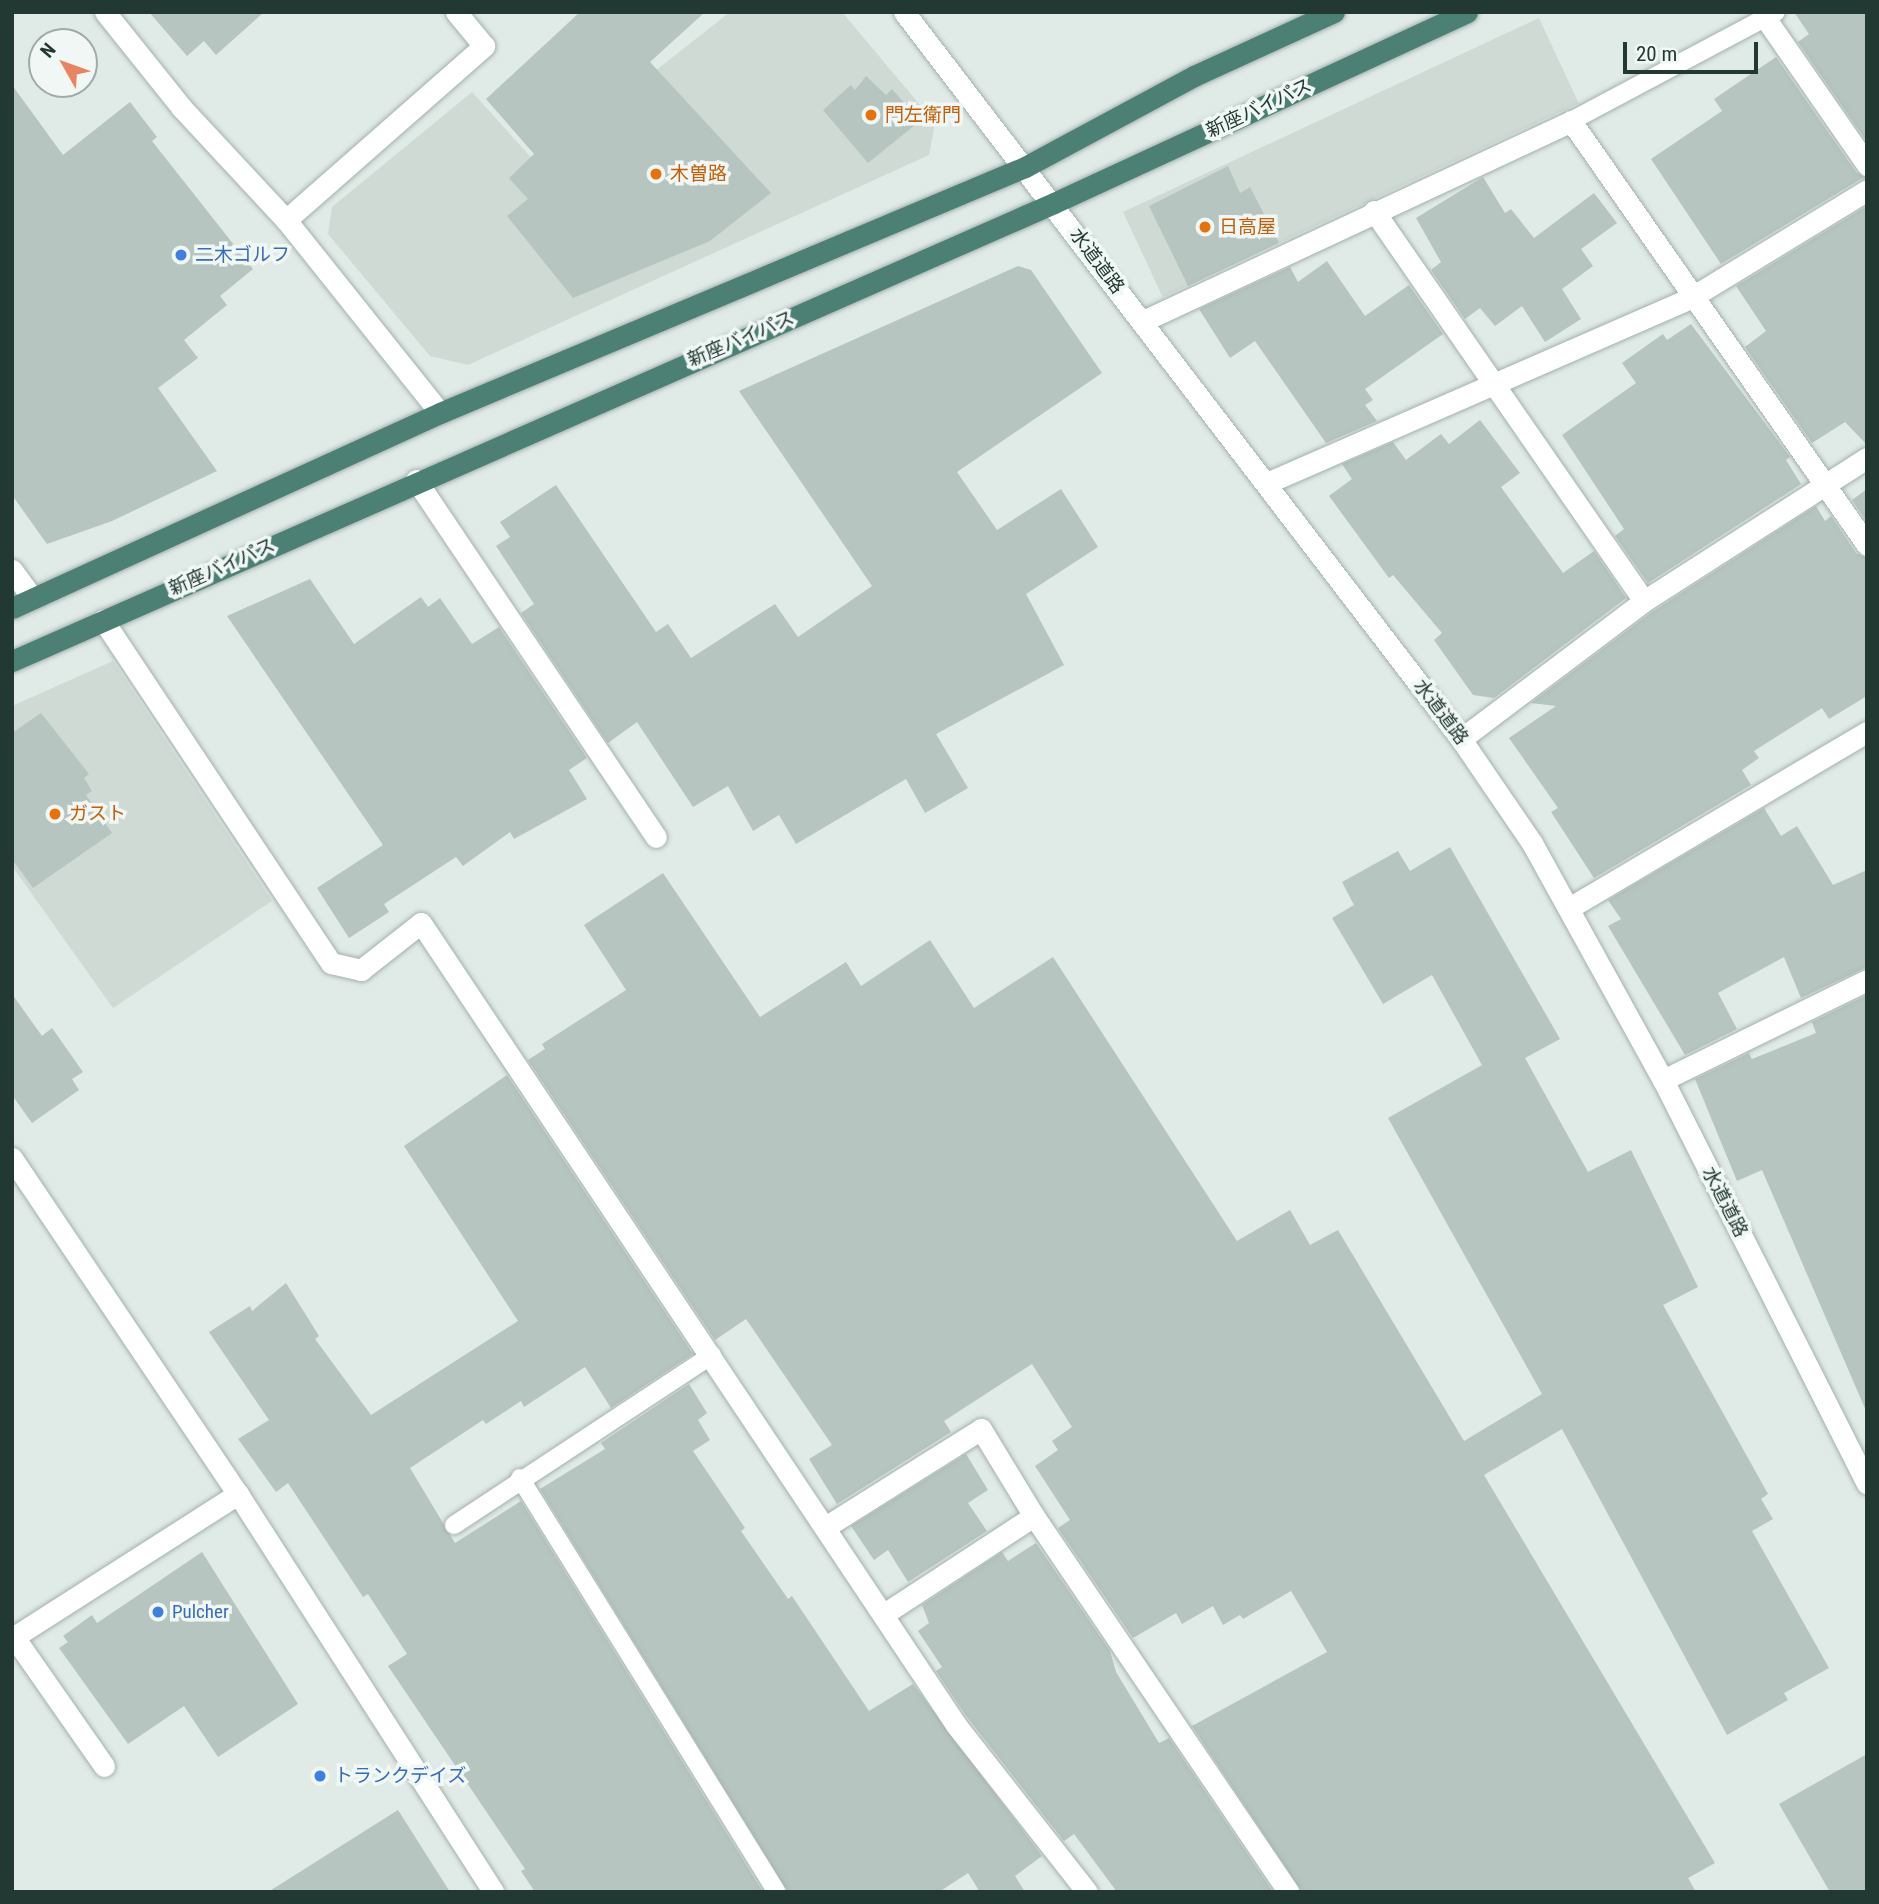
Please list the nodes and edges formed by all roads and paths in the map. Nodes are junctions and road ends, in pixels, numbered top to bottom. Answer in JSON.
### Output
{"nodes":[{"id":1,"x":105,"y":12,"type":"edge"},
{"id":2,"x":456,"y":12,"type":"edge"},
{"id":3,"x":904,"y":12,"type":"edge"},
{"id":4,"x":1334,"y":12,"type":"edge"},
{"id":5,"x":1467,"y":12,"type":"edge"},
{"id":6,"x":1771,"y":15,"type":"edge"},
{"id":7,"x":1571,"y":121,"type":"junction"},
{"id":8,"x":1867,"y":165,"type":"edge"},
{"id":9,"x":1025,"y":167,"type":"junction"},
{"id":10,"x":1867,"y":190,"type":"edge"},
{"id":11,"x":1054,"y":203,"type":"junction"},
{"id":12,"x":1374,"y":211,"type":"junction"},
{"id":13,"x":286,"y":220,"type":"junction"},
{"id":14,"x":1692,"y":297,"type":"junction"},
{"id":15,"x":1143,"y":321,"type":"junction"},
{"id":16,"x":1494,"y":380,"type":"junction"},
{"id":17,"x":440,"y":413,"type":"junction"},
{"id":18,"x":1867,"y":458,"type":"edge"},
{"id":19,"x":416,"y":480,"type":"junction"},
{"id":20,"x":1267,"y":483,"type":"junction"},
{"id":21,"x":1826,"y":486,"type":"junction"},
{"id":22,"x":1867,"y":545,"type":"edge"},
{"id":23,"x":12,"y":570,"type":"edge"},
{"id":24,"x":32,"y":598,"type":"junction"},
{"id":25,"x":1644,"y":601,"type":"junction"},
{"id":26,"x":12,"y":608,"type":"edge"},
{"id":27,"x":103,"y":620,"type":"junction"},
{"id":28,"x":12,"y":661,"type":"edge"},
{"id":29,"x":1867,"y":732,"type":"edge"},
{"id":30,"x":1461,"y":739,"type":"junction"},
{"id":31,"x":656,"y":837,"type":"dead end"},
{"id":32,"x":1569,"y":908,"type":"junction"},
{"id":33,"x":1867,"y":980,"type":"edge"},
{"id":34,"x":1663,"y":1080,"type":"junction"},
{"id":35,"x":12,"y":1158,"type":"edge"},
{"id":36,"x":712,"y":1355,"type":"junction"},
{"id":37,"x":520,"y":1478,"type":"junction"},
{"id":38,"x":1867,"y":1483,"type":"edge"},
{"id":39,"x":238,"y":1494,"type":"junction"},
{"id":40,"x":1034,"y":1516,"type":"junction"},
{"id":41,"x":454,"y":1525,"type":"dead end"},
{"id":42,"x":827,"y":1526,"type":"junction"},
{"id":43,"x":884,"y":1614,"type":"junction"},
{"id":44,"x":104,"y":1766,"type":"dead end"},
{"id":45,"x":494,"y":1892,"type":"edge"},
{"id":46,"x":777,"y":1892,"type":"edge"},
{"id":47,"x":1087,"y":1892,"type":"edge"},
{"id":48,"x":1289,"y":1892,"type":"edge"}],
"edges":[{"from":1,"to":13,"type":"street"},
{"from":2,"to":13,"type":"street"},
{"from":3,"to":9,"type":"street","name":"水道道路"},
{"from":4,"to":9,"type":"highway"},
{"from":5,"to":11,"type":"highway","name":"新座バイパス"},
{"from":6,"to":7,"type":"lane"},
{"from":6,"to":8,"type":"street"},
{"from":7,"to":12,"type":"street"},
{"from":7,"to":14,"type":"street"},
{"from":9,"to":11,"type":"street","name":"水道道路"},
{"from":9,"to":17,"type":"highway"},
{"from":10,"to":14,"type":"street"},
{"from":11,"to":15,"type":"street","name":"水道道路"},
{"from":11,"to":19,"type":"highway","name":"新座バイパス"},
{"from":12,"to":15,"type":"street"},
{"from":12,"to":16,"type":"street"},
{"from":13,"to":17,"type":"street"},
{"from":14,"to":16,"type":"street"},
{"from":14,"to":21,"type":"street"},
{"from":15,"to":20,"type":"street","name":"水道道路"},
{"from":16,"to":20,"type":"street"},
{"from":16,"to":25,"type":"street"},
{"from":17,"to":24,"type":"highway"},
{"from":18,"to":21,"type":"street"},
{"from":19,"to":27,"type":"highway","name":"新座バイパス"},
{"from":19,"to":31,"type":"street"},
{"from":20,"to":30,"type":"street","name":"水道道路"},
{"from":21,"to":22,"type":"street"},
{"from":21,"to":25,"type":"street"},
{"from":23,"to":24,"type":"street"},
{"from":24,"to":26,"type":"highway"},
{"from":25,"to":30,"type":"street"},
{"from":27,"to":28,"type":"highway","name":"新座バイパス"},
{"from":27,"to":36,"type":"street"},
{"from":29,"to":32,"type":"street"},
{"from":30,"to":32,"type":"street","name":"水道道路"},
{"from":32,"to":34,"type":"street","name":"水道道路"},
{"from":33,"to":34,"type":"street"},
{"from":34,"to":38,"type":"street","name":"水道道路"},
{"from":35,"to":39,"type":"street"},
{"from":36,"to":37,"type":"lane"},
{"from":36,"to":42,"type":"street"},
{"from":37,"to":41,"type":"lane"},
{"from":37,"to":46,"type":"lane"},
{"from":39,"to":44,"type":"street"},
{"from":39,"to":45,"type":"street"},
{"from":40,"to":42,"type":"street"},
{"from":40,"to":43,"type":"street"},
{"from":40,"to":48,"type":"street"},
{"from":42,"to":43,"type":"street"},
{"from":43,"to":47,"type":"street"}]}
